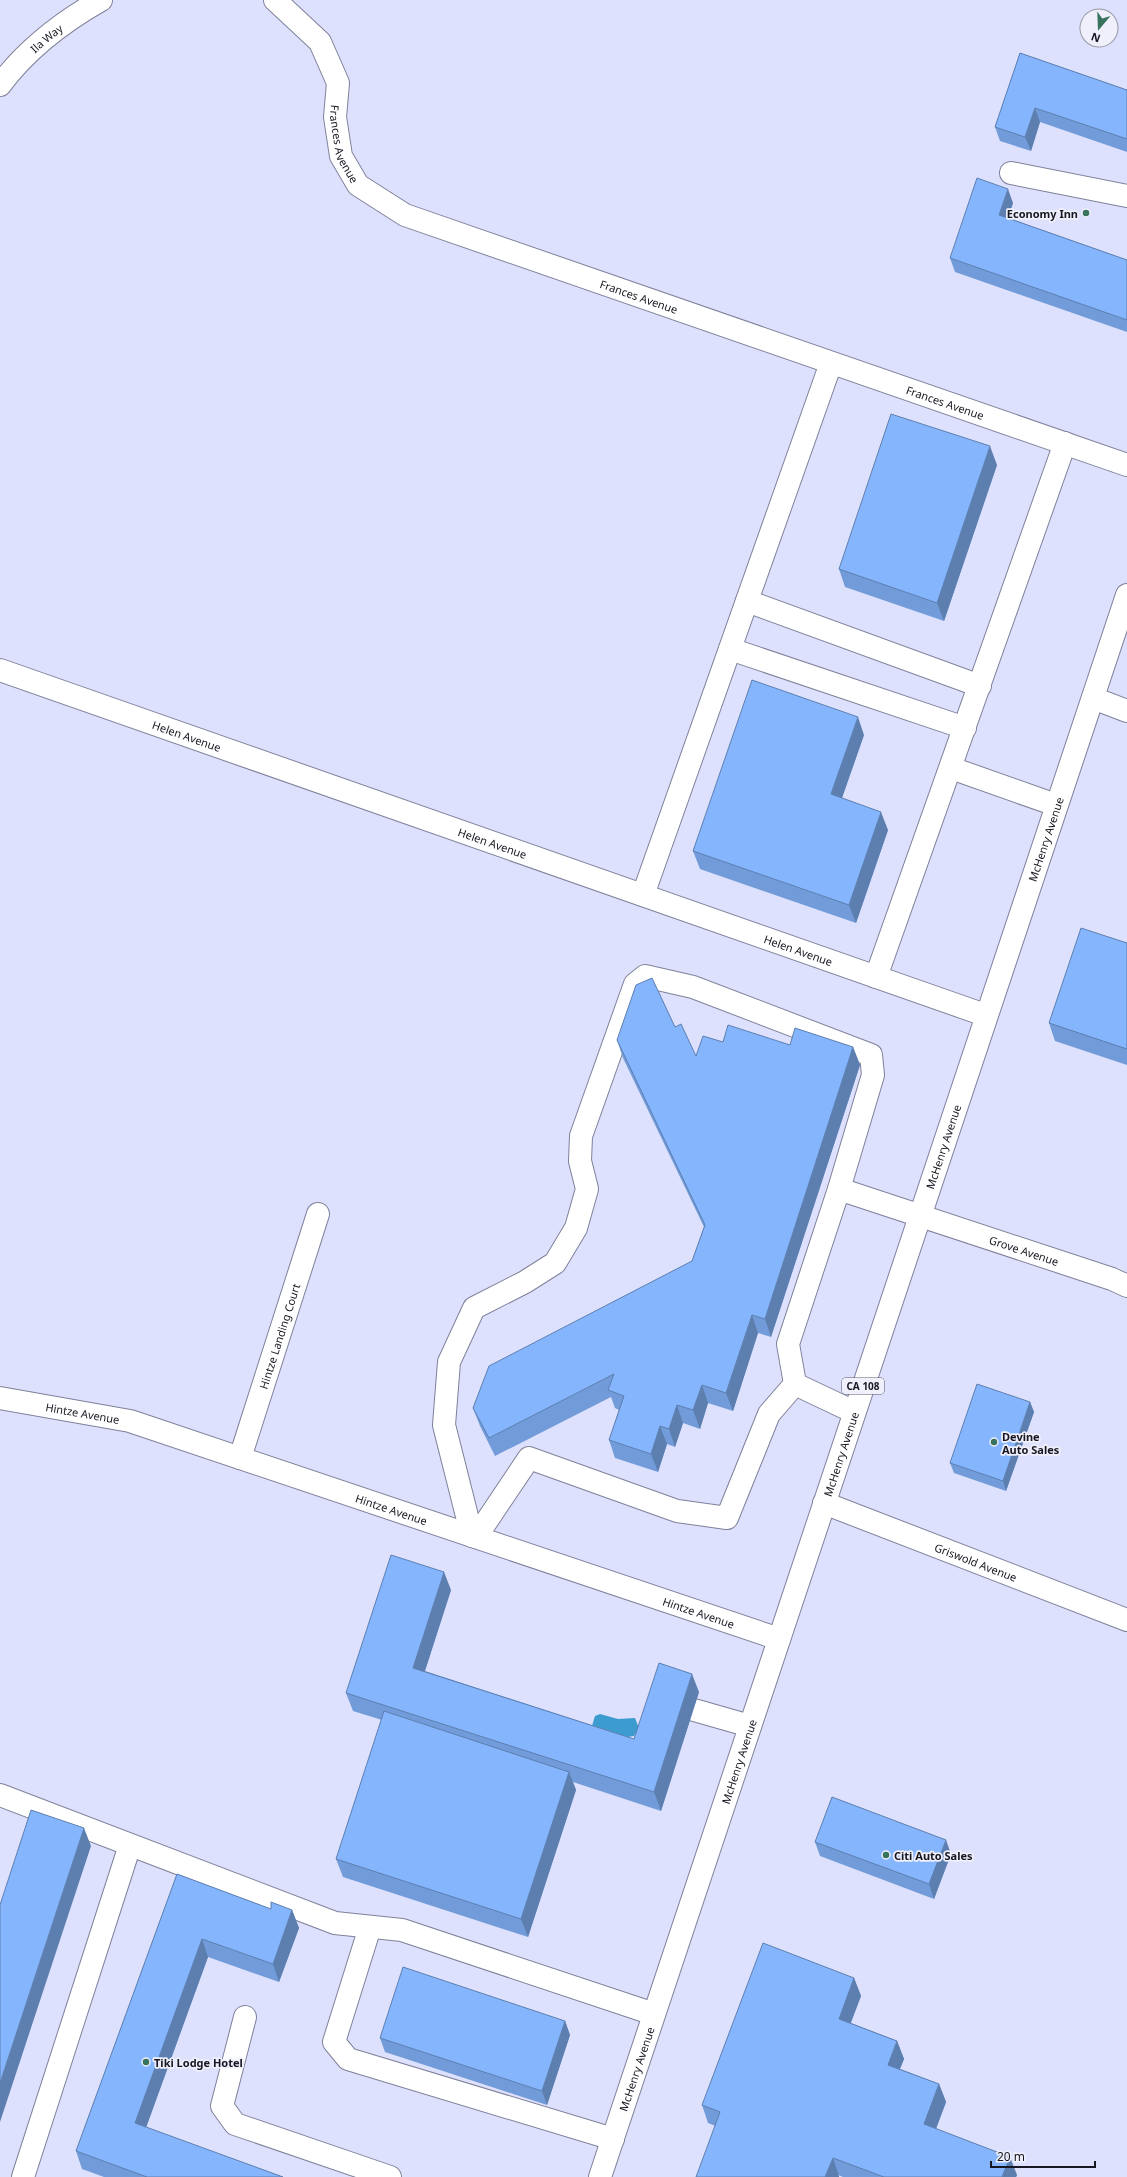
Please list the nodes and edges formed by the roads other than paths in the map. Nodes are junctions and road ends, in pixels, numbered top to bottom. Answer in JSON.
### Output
{"nodes":[{"id":1,"x":101,"y":0,"type":"edge"},
{"id":2,"x":275,"y":0,"type":"edge"},
{"id":3,"x":0,"y":85,"type":"edge"},
{"id":4,"x":1010,"y":173,"type":"dead end"},
{"id":5,"x":1127,"y":196,"type":"edge"},
{"id":6,"x":831,"y":363,"type":"junction"},
{"id":7,"x":1065,"y":443,"type":"junction"},
{"id":8,"x":1127,"y":465,"type":"edge"},
{"id":9,"x":1127,"y":595,"type":"edge"},
{"id":10,"x":747,"y":601,"type":"junction"},
{"id":11,"x":730,"y":648,"type":"junction"},
{"id":12,"x":0,"y":670,"type":"edge"},
{"id":13,"x":980,"y":686,"type":"junction"},
{"id":14,"x":1093,"y":698,"type":"junction"},
{"id":15,"x":1127,"y":711,"type":"edge"},
{"id":16,"x":965,"y":728,"type":"junction"},
{"id":17,"x":952,"y":768,"type":"junction"},
{"id":18,"x":1056,"y":805,"type":"junction"},
{"id":19,"x":643,"y":895,"type":"junction"},
{"id":20,"x":876,"y":977,"type":"junction"},
{"id":21,"x":985,"y":1015,"type":"junction"},
{"id":22,"x":840,"y":1189,"type":"junction"},
{"id":23,"x":318,"y":1214,"type":"dead end"},
{"id":24,"x":920,"y":1215,"type":"junction"},
{"id":25,"x":1127,"y":1286,"type":"edge"},
{"id":26,"x":795,"y":1384,"type":"junction"},
{"id":27,"x":0,"y":1398,"type":"edge"},
{"id":28,"x":854,"y":1412,"type":"junction"},
{"id":29,"x":240,"y":1458,"type":"junction"},
{"id":30,"x":824,"y":1503,"type":"junction"},
{"id":31,"x":474,"y":1537,"type":"junction"},
{"id":32,"x":1127,"y":1620,"type":"edge"},
{"id":33,"x":779,"y":1639,"type":"junction"},
{"id":34,"x":694,"y":1710,"type":"dead end"},
{"id":35,"x":750,"y":1726,"type":"junction"},
{"id":36,"x":0,"y":1795,"type":"edge"},
{"id":37,"x":130,"y":1845,"type":"junction"},
{"id":38,"x":370,"y":1926,"type":"junction"},
{"id":39,"x":654,"y":2014,"type":"junction"},
{"id":40,"x":245,"y":2017,"type":"dead end"},
{"id":41,"x":613,"y":2139,"type":"junction"},
{"id":42,"x":23,"y":2177,"type":"edge"},
{"id":43,"x":390,"y":2177,"type":"edge"},
{"id":44,"x":600,"y":2177,"type":"edge"}],
"edges":[{"from":1,"to":3,"type":"street","name":"Ila Way"},
{"from":2,"to":6,"type":"street","name":"Frances Avenue"},
{"from":4,"to":5,"type":"street"},
{"from":6,"to":7,"type":"street","name":"Frances Avenue"},
{"from":6,"to":10,"type":"street"},
{"from":7,"to":8,"type":"street","name":"Frances Avenue"},
{"from":7,"to":13,"type":"street"},
{"from":9,"to":14,"type":"street","name":"McHenry Avenue","number":"CA 108"},
{"from":10,"to":11,"type":"street"},
{"from":10,"to":13,"type":"street"},
{"from":11,"to":16,"type":"street"},
{"from":11,"to":19,"type":"street"},
{"from":12,"to":19,"type":"street","name":"Helen Avenue"},
{"from":13,"to":16,"type":"street"},
{"from":14,"to":15,"type":"street"},
{"from":14,"to":18,"type":"street","name":"McHenry Avenue","number":"CA 108"},
{"from":16,"to":17,"type":"street"},
{"from":17,"to":18,"type":"street"},
{"from":17,"to":20,"type":"street"},
{"from":18,"to":21,"type":"street","name":"McHenry Avenue","number":"CA 108"},
{"from":19,"to":20,"type":"street","name":"Helen Avenue"},
{"from":20,"to":21,"type":"street","name":"Helen Avenue"},
{"from":21,"to":24,"type":"street","name":"McHenry Avenue","number":"CA 108"},
{"from":22,"to":24,"type":"street","name":"Grove Avenue"},
{"from":22,"to":26,"type":"street"},
{"from":22,"to":31,"type":"street"},
{"from":23,"to":29,"type":"street","name":"Hintze Landing Court"},
{"from":24,"to":25,"type":"street","name":"Grove Avenue"},
{"from":24,"to":28,"type":"street","name":"McHenry Avenue","number":"CA 108"},
{"from":26,"to":28,"type":"street"},
{"from":26,"to":31,"type":"street"},
{"from":27,"to":29,"type":"street","name":"Hintze Avenue"},
{"from":28,"to":30,"type":"street","name":"McHenry Avenue","number":"CA 108"},
{"from":29,"to":31,"type":"street","name":"Hintze Avenue"},
{"from":30,"to":32,"type":"street","name":"Griswold Avenue"},
{"from":30,"to":33,"type":"street","name":"McHenry Avenue","number":"CA 108"},
{"from":31,"to":33,"type":"street","name":"Hintze Avenue"},
{"from":33,"to":35,"type":"street","name":"McHenry Avenue","number":"CA 108"},
{"from":34,"to":35,"type":"street"},
{"from":35,"to":39,"type":"street","name":"McHenry Avenue","number":"CA 108"},
{"from":36,"to":37,"type":"street"},
{"from":37,"to":38,"type":"street"},
{"from":37,"to":42,"type":"street"},
{"from":38,"to":39,"type":"street"},
{"from":38,"to":41,"type":"street"},
{"from":39,"to":41,"type":"street","name":"McHenry Avenue","number":"CA 108"},
{"from":40,"to":43,"type":"street"},
{"from":41,"to":44,"type":"street","name":"McHenry Avenue","number":"CA 108"}]}
